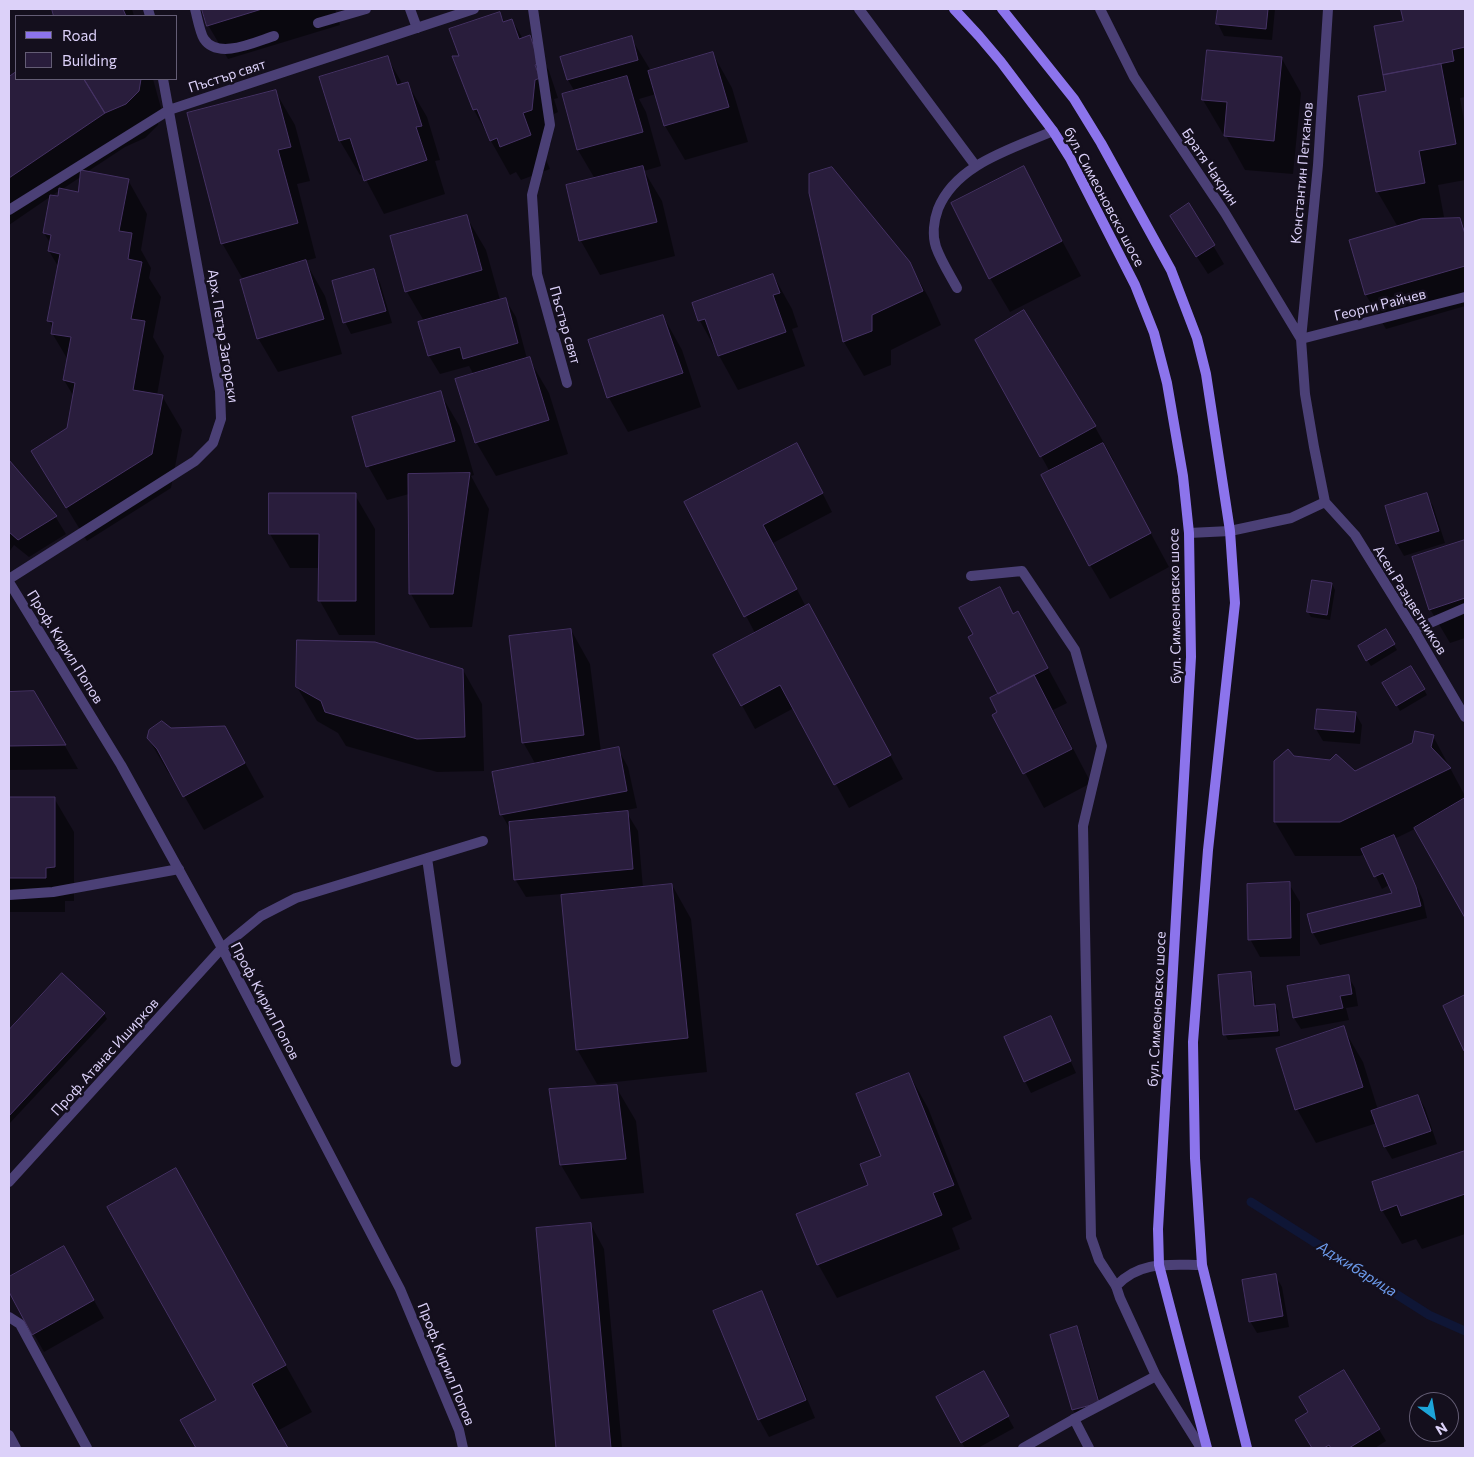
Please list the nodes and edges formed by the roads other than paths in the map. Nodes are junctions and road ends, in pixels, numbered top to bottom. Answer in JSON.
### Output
{"nodes":[{"id":1,"x":195,"y":9,"type":"edge"},
{"id":2,"x":366,"y":9,"type":"edge"},
{"id":3,"x":410,"y":9,"type":"edge"},
{"id":4,"x":474,"y":9,"type":"edge"},
{"id":5,"x":534,"y":9,"type":"edge"},
{"id":6,"x":858,"y":9,"type":"edge"},
{"id":7,"x":954,"y":9,"type":"edge"},
{"id":8,"x":1002,"y":9,"type":"edge"},
{"id":9,"x":1100,"y":9,"type":"edge"},
{"id":10,"x":1328,"y":9,"type":"edge"},
{"id":11,"x":318,"y":24,"type":"dead end"},
{"id":12,"x":416,"y":28,"type":"junction"},
{"id":13,"x":274,"y":36,"type":"dead end"},
{"id":14,"x":163,"y":80,"type":"edge"},
{"id":15,"x":170,"y":110,"type":"junction"},
{"id":16,"x":1053,"y":131,"type":"junction"},
{"id":17,"x":975,"y":166,"type":"junction"},
{"id":18,"x":9,"y":210,"type":"edge"},
{"id":19,"x":957,"y":288,"type":"dead end"},
{"id":20,"x":1465,"y":297,"type":"edge"},
{"id":21,"x":1300,"y":339,"type":"junction"},
{"id":22,"x":567,"y":383,"type":"dead end"},
{"id":23,"x":1325,"y":502,"type":"junction"},
{"id":24,"x":1230,"y":531,"type":"junction"},
{"id":25,"x":1189,"y":533,"type":"junction"},
{"id":26,"x":971,"y":576,"type":"dead end"},
{"id":27,"x":9,"y":581,"type":"edge"},
{"id":28,"x":1465,"y":608,"type":"edge"},
{"id":29,"x":1414,"y":630,"type":"junction"},
{"id":30,"x":1465,"y":717,"type":"edge"},
{"id":31,"x":483,"y":841,"type":"dead end"},
{"id":32,"x":427,"y":858,"type":"junction"},
{"id":33,"x":179,"y":869,"type":"junction"},
{"id":34,"x":9,"y":895,"type":"edge"},
{"id":35,"x":222,"y":948,"type":"junction"},
{"id":36,"x":456,"y":1062,"type":"dead end"},
{"id":37,"x":9,"y":1182,"type":"edge"},
{"id":38,"x":1159,"y":1265,"type":"junction"},
{"id":39,"x":1202,"y":1265,"type":"junction"},
{"id":40,"x":1116,"y":1286,"type":"junction"},
{"id":41,"x":9,"y":1317,"type":"edge"},
{"id":42,"x":1156,"y":1376,"type":"junction"},
{"id":43,"x":1074,"y":1419,"type":"junction"},
{"id":44,"x":9,"y":1435,"type":"edge"},
{"id":45,"x":16,"y":1448,"type":"edge"},
{"id":46,"x":87,"y":1448,"type":"edge"},
{"id":47,"x":463,"y":1448,"type":"edge"},
{"id":48,"x":1023,"y":1448,"type":"edge"},
{"id":49,"x":1088,"y":1448,"type":"edge"},
{"id":50,"x":1201,"y":1448,"type":"edge"},
{"id":51,"x":1207,"y":1448,"type":"edge"},
{"id":52,"x":1247,"y":1448,"type":"edge"}],
"edges":[{"from":1,"to":13,"type":"street"},
{"from":2,"to":11,"type":"street"},
{"from":3,"to":12,"type":"street"},
{"from":4,"to":12,"type":"street","name":"Пъстър свят"},
{"from":5,"to":22,"type":"street","name":"Пъстър свят"},
{"from":6,"to":17,"type":"street"},
{"from":7,"to":16,"type":"main road","name":"бул. Симеоновско шосе"},
{"from":8,"to":24,"type":"main road","name":"бул. Симеоновско шосе"},
{"from":9,"to":21,"type":"street","name":"Братя Чакрин"},
{"from":10,"to":21,"type":"street","name":"Константин Петканов"},
{"from":12,"to":15,"type":"street","name":"Пъстър свят"},
{"from":14,"to":15,"type":"street","name":"Арх. Петър Загорски"},
{"from":15,"to":18,"type":"street","name":"Пъстър свят"},
{"from":15,"to":27,"type":"street","name":"Арх. Петър Загорски"},
{"from":16,"to":17,"type":"street"},
{"from":16,"to":25,"type":"main road","name":"бул. Симеоновско шосе"},
{"from":17,"to":19,"type":"street"},
{"from":20,"to":21,"type":"street","name":"Георги Райчев"},
{"from":21,"to":23,"type":"street"},
{"from":23,"to":24,"type":"street"},
{"from":23,"to":29,"type":"street","name":"Асен Разцветников"},
{"from":24,"to":25,"type":"street"},
{"from":24,"to":39,"type":"main road","name":"бул. Симеоновско шосе"},
{"from":25,"to":38,"type":"main road","name":"бул. Симеоновско шосе"},
{"from":26,"to":40,"type":"street"},
{"from":27,"to":33,"type":"street","name":"Проф. Кирил Попов"},
{"from":28,"to":29,"type":"street"},
{"from":29,"to":30,"type":"street","name":"Асен Разцветников"},
{"from":31,"to":32,"type":"street","name":"Проф. Атанас Иширков"},
{"from":32,"to":35,"type":"street","name":"Проф. Атанас Иширков"},
{"from":32,"to":36,"type":"street"},
{"from":33,"to":34,"type":"street"},
{"from":33,"to":35,"type":"street","name":"Проф. Кирил Попов"},
{"from":35,"to":37,"type":"street","name":"Проф. Атанас Иширков"},
{"from":35,"to":47,"type":"street","name":"Проф. Кирил Попов"},
{"from":38,"to":39,"type":"street"},
{"from":38,"to":40,"type":"street"},
{"from":38,"to":51,"type":"main road","name":"бул. Симеоновско шосе"},
{"from":39,"to":52,"type":"main road","name":"бул. Симеоновско шосе"},
{"from":40,"to":42,"type":"street"},
{"from":41,"to":46,"type":"street"},
{"from":42,"to":43,"type":"street"},
{"from":42,"to":50,"type":"street"},
{"from":43,"to":48,"type":"street"},
{"from":43,"to":49,"type":"street"},
{"from":44,"to":45,"type":"street"}]}
